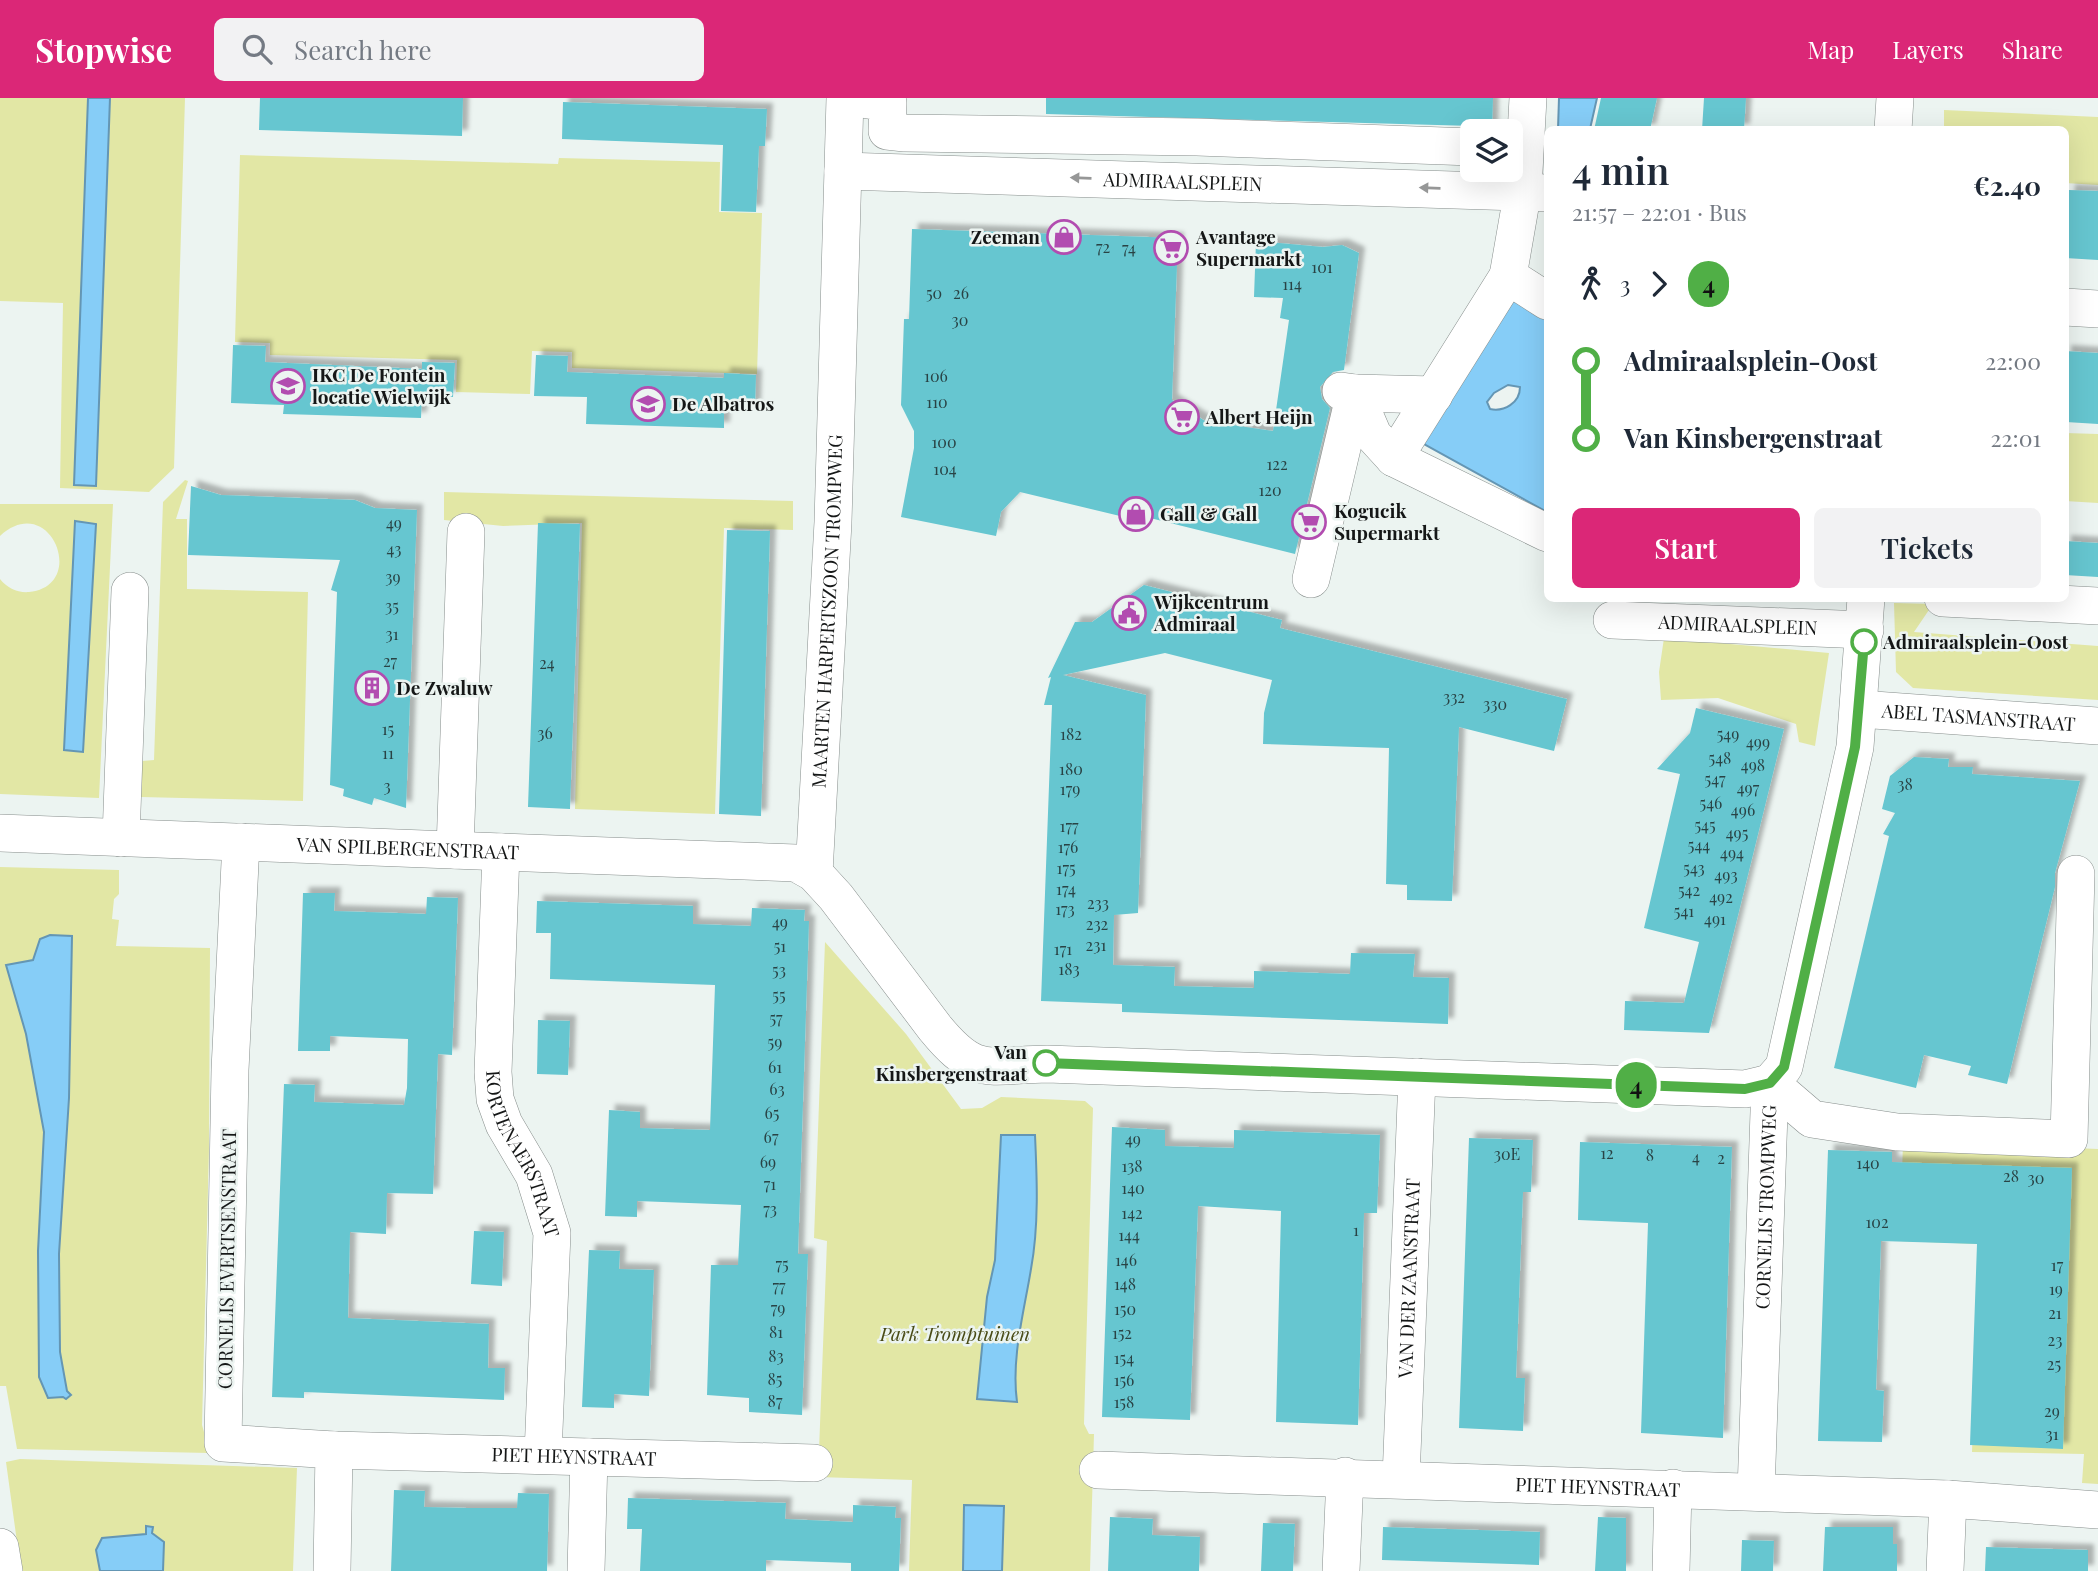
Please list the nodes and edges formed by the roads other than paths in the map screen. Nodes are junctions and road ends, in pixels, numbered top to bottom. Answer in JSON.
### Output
{"nodes":[{"id":1,"x":845,"y":98,"type":"edge"},
{"id":2,"x":855,"y":98,"type":"edge"},
{"id":3,"x":1528,"y":98,"type":"edge"},
{"id":4,"x":1895,"y":98,"type":"edge"},
{"id":5,"x":1523,"y":124,"type":"edge"},
{"id":6,"x":1893,"y":126,"type":"edge"},
{"id":7,"x":1460,"y":147,"type":"edge"},
{"id":8,"x":1523,"y":161,"type":"edge"},
{"id":9,"x":843,"y":171,"type":"junction"},
{"id":10,"x":1535,"y":191,"type":"edge"},
{"id":11,"x":1508,"y":276,"type":"junction"},
{"id":12,"x":1544,"y":299,"type":"edge"},
{"id":13,"x":2069,"y":307,"type":"edge"},
{"id":14,"x":2098,"y":309,"type":"edge"},
{"id":15,"x":1348,"y":392,"type":"junction"},
{"id":16,"x":1434,"y":395,"type":"junction"},
{"id":17,"x":1394,"y":458,"type":"junction"},
{"id":18,"x":466,"y":532,"type":"dead end"},
{"id":19,"x":1544,"y":532,"type":"edge"},
{"id":20,"x":1311,"y":579,"type":"dead end"},
{"id":21,"x":130,"y":591,"type":"dead end"},
{"id":22,"x":2020,"y":602,"type":"edge"},
{"id":23,"x":2098,"y":606,"type":"edge"},
{"id":24,"x":1866,"y":614,"type":"edge"},
{"id":25,"x":1612,"y":621,"type":"dead end"},
{"id":26,"x":1860,"y":709,"type":"junction"},
{"id":27,"x":2098,"y":726,"type":"edge"},
{"id":28,"x":0,"y":833,"type":"edge"},
{"id":29,"x":121,"y":838,"type":"junction"},
{"id":30,"x":241,"y":842,"type":"junction"},
{"id":31,"x":454,"y":850,"type":"junction"},
{"id":32,"x":501,"y":852,"type":"junction"},
{"id":33,"x":814,"y":873,"type":"junction"},
{"id":34,"x":2076,"y":874,"type":"dead end"},
{"id":35,"x":1417,"y":1077,"type":"junction"},
{"id":36,"x":1770,"y":1083,"type":"junction"},
{"id":37,"x":334,"y":1450,"type":"junction"},
{"id":38,"x":543,"y":1455,"type":"junction"},
{"id":39,"x":589,"y":1457,"type":"junction"},
{"id":40,"x":814,"y":1463,"type":"dead end"},
{"id":41,"x":1098,"y":1469,"type":"dead end"},
{"id":42,"x":1345,"y":1476,"type":"junction"},
{"id":43,"x":1401,"y":1479,"type":"junction"},
{"id":44,"x":1673,"y":1488,"type":"junction"},
{"id":45,"x":1756,"y":1492,"type":"junction"},
{"id":46,"x":1948,"y":1499,"type":"junction"},
{"id":47,"x":2098,"y":1510,"type":"edge"},
{"id":48,"x":0,"y":1547,"type":"edge"},
{"id":49,"x":4,"y":1571,"type":"edge"},
{"id":50,"x":332,"y":1571,"type":"edge"},
{"id":51,"x":586,"y":1571,"type":"edge"},
{"id":52,"x":1341,"y":1571,"type":"edge"},
{"id":53,"x":1671,"y":1571,"type":"edge"},
{"id":54,"x":1945,"y":1571,"type":"edge"}],
"edges":[{"from":1,"to":9,"type":"street","name":"MAARTEN HARPERTSZOON TROMPWEG"},
{"from":2,"to":7,"type":"street"},
{"from":3,"to":5,"type":"street"},
{"from":4,"to":6,"type":"street"},
{"from":8,"to":10,"type":"street"},
{"from":10,"to":9,"type":"street","name":"ADMIRAALSPLEIN","one_way":true},
{"from":9,"to":33,"type":"street","name":"MAARTEN HARPERTSZOON TROMPWEG"},
{"from":10,"to":11,"type":"street"},
{"from":11,"to":12,"type":"street"},
{"from":11,"to":16,"type":"street"},
{"from":13,"to":14,"type":"street"},
{"from":15,"to":16,"type":"street"},
{"from":15,"to":17,"type":"street"},
{"from":15,"to":20,"type":"street"},
{"from":16,"to":17,"type":"street"},
{"from":17,"to":19,"type":"street"},
{"from":18,"to":31,"type":"street"},
{"from":21,"to":29,"type":"street"},
{"from":22,"to":23,"type":"street"},
{"from":24,"to":25,"type":"street","name":"ADMIRAALSPLEIN"},
{"from":24,"to":26,"type":"street","name":"CORNELIS TROMPWEG"},
{"from":26,"to":27,"type":"street","name":"ABEL TASMANSTRAAT"},
{"from":26,"to":36,"type":"street","name":"CORNELIS TROMPWEG"},
{"from":28,"to":29,"type":"street","name":"VAN SPILBERGENSTRAAT"},
{"from":29,"to":30,"type":"street","name":"VAN SPILBERGENSTRAAT"},
{"from":30,"to":31,"type":"street","name":"VAN SPILBERGENSTRAAT"},
{"from":30,"to":37,"type":"street","name":"CORNELIS EVERTSENSTRAAT"},
{"from":31,"to":32,"type":"street","name":"VAN SPILBERGENSTRAAT"},
{"from":32,"to":33,"type":"street","name":"VAN SPILBERGENSTRAAT"},
{"from":32,"to":38,"type":"street","name":"KORTENAERSTRAAT"},
{"from":33,"to":35,"type":"street"},
{"from":34,"to":36,"type":"street"},
{"from":35,"to":36,"type":"street"},
{"from":35,"to":43,"type":"street","name":"VAN DER ZAANSTRAAT"},
{"from":36,"to":45,"type":"street","name":"CORNELIS TROMPWEG"},
{"from":37,"to":38,"type":"street","name":"PIET HEYNSTRAAT"},
{"from":37,"to":50,"type":"street"},
{"from":38,"to":39,"type":"street","name":"PIET HEYNSTRAAT"},
{"from":39,"to":40,"type":"street","name":"PIET HEYNSTRAAT"},
{"from":39,"to":51,"type":"street"},
{"from":41,"to":42,"type":"street","name":"PIET HEYNSTRAAT"},
{"from":42,"to":43,"type":"street","name":"PIET HEYNSTRAAT"},
{"from":42,"to":52,"type":"street"},
{"from":43,"to":44,"type":"street","name":"PIET HEYNSTRAAT"},
{"from":44,"to":45,"type":"street","name":"PIET HEYNSTRAAT"},
{"from":44,"to":53,"type":"street"},
{"from":45,"to":46,"type":"street","name":"PIET HEYNSTRAAT"},
{"from":46,"to":47,"type":"street","name":"PIET HEYNSTRAAT"},
{"from":46,"to":54,"type":"street"},
{"from":48,"to":49,"type":"street"}]}
